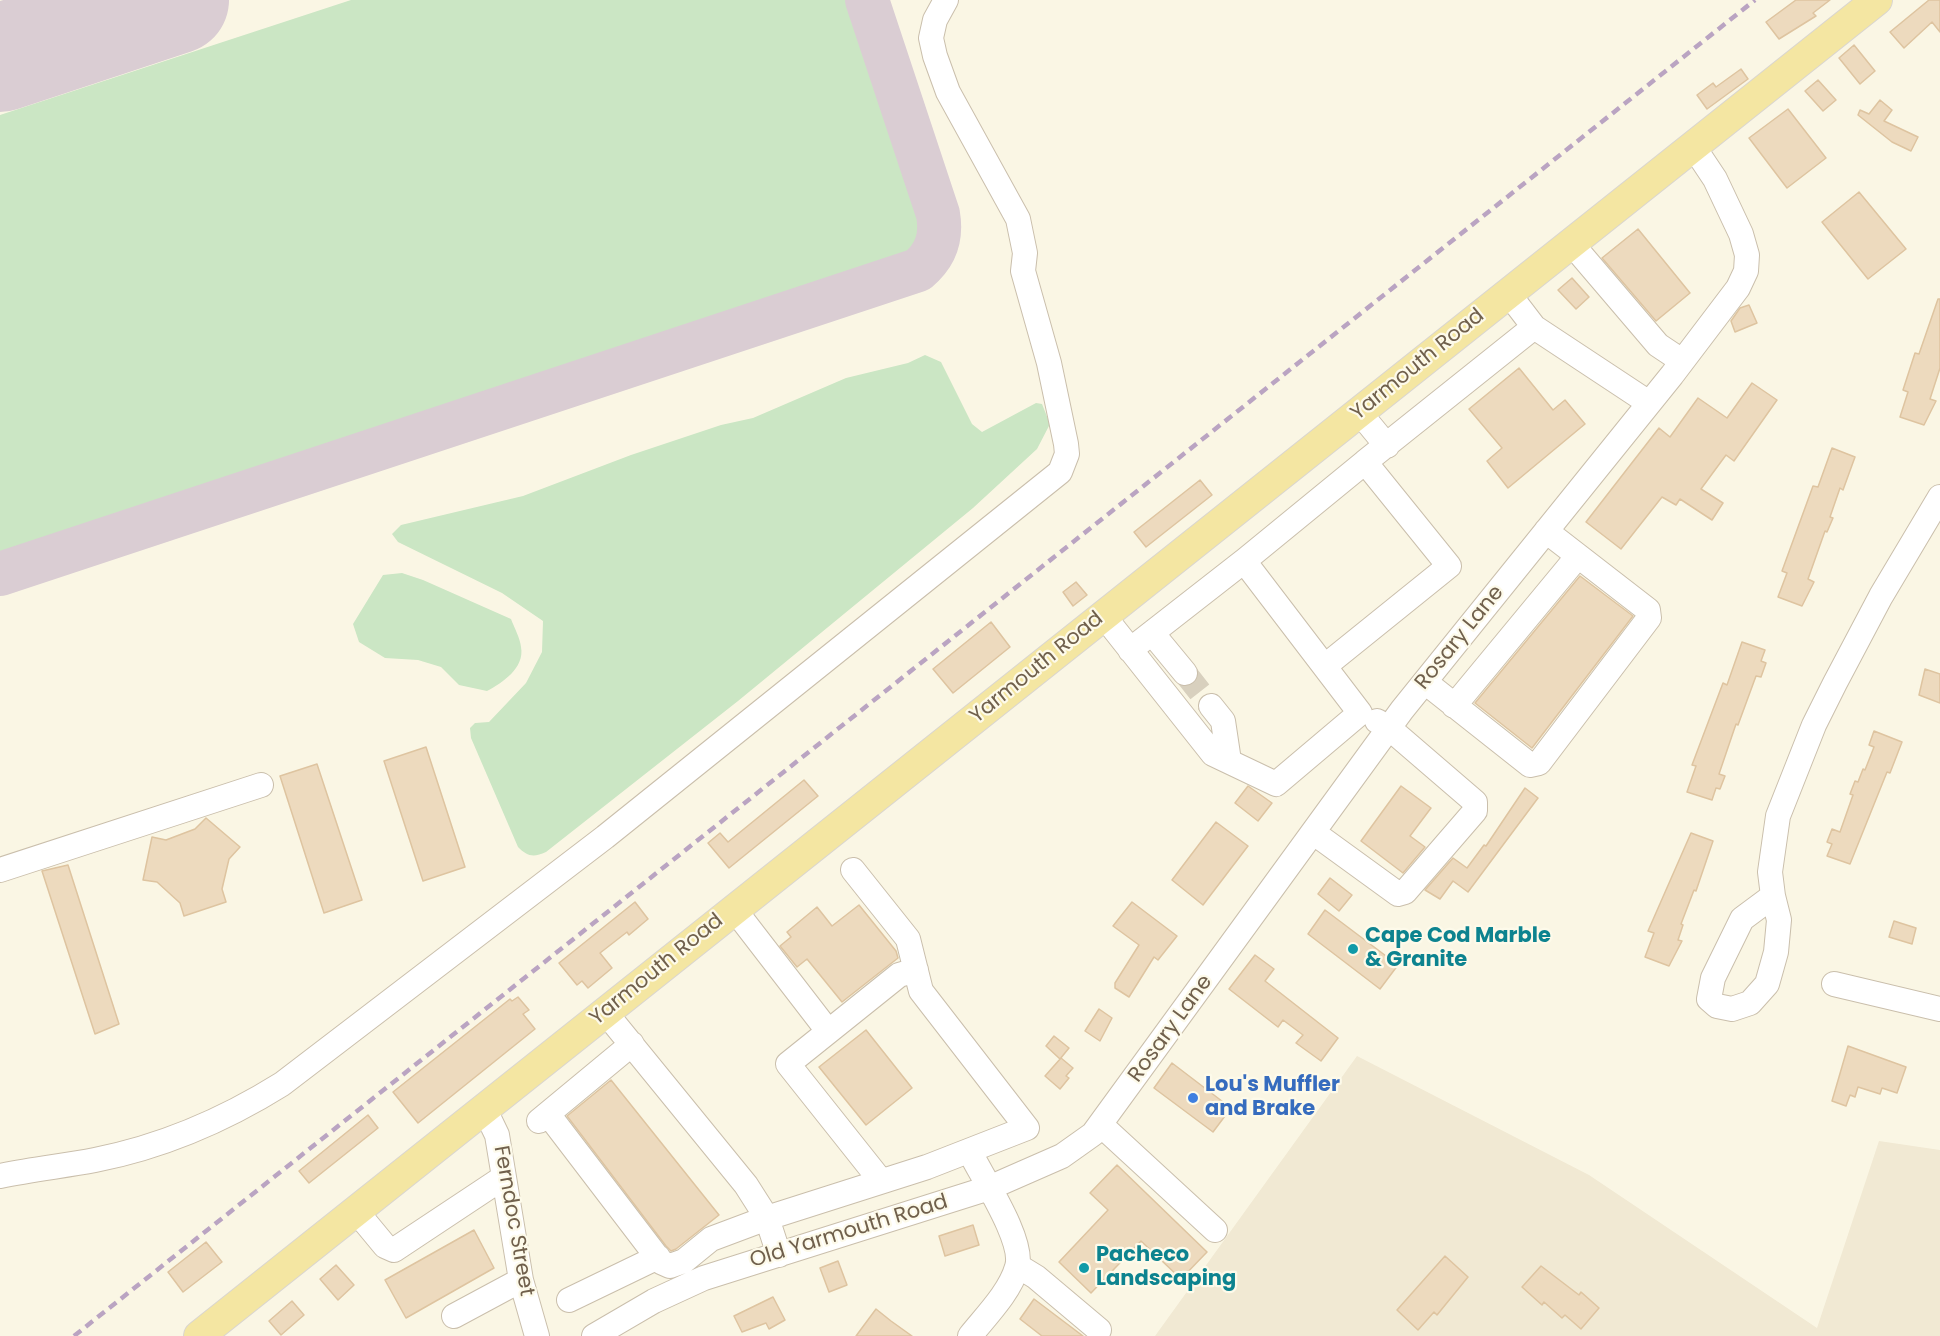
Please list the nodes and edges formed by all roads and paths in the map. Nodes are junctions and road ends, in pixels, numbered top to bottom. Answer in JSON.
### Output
{"nodes":[{"id":1,"x":946,"y":0,"type":"edge"},
{"id":2,"x":1877,"y":0,"type":"edge"},
{"id":3,"x":1693,"y":146,"type":"junction"},
{"id":4,"x":1571,"y":243,"type":"junction"},
{"id":5,"x":1508,"y":293,"type":"junction"},
{"id":6,"x":1534,"y":327,"type":"junction"},
{"id":7,"x":1682,"y":362,"type":"junction"},
{"id":8,"x":1649,"y":404,"type":"junction"},
{"id":9,"x":1359,"y":412,"type":"junction"},
{"id":10,"x":1387,"y":446,"type":"junction"},
{"id":11,"x":1365,"y":462,"type":"junction"},
{"id":12,"x":1940,"y":497,"type":"edge"},
{"id":13,"x":1546,"y":531,"type":"junction"},
{"id":14,"x":1578,"y":556,"type":"junction"},
{"id":15,"x":1244,"y":561,"type":"junction"},
{"id":16,"x":1103,"y":615,"type":"junction"},
{"id":17,"x":1152,"y":633,"type":"junction"},
{"id":18,"x":1130,"y":650,"type":"junction"},
{"id":19,"x":1325,"y":666,"type":"junction"},
{"id":20,"x":1185,"y":673,"type":"tunnel mouth"},
{"id":21,"x":1425,"y":682,"type":"junction"},
{"id":22,"x":1211,"y":706,"type":"tunnel mouth"},
{"id":23,"x":1454,"y":706,"type":"junction"},
{"id":24,"x":1360,"y":712,"type":"junction"},
{"id":25,"x":1389,"y":728,"type":"junction"},
{"id":26,"x":1229,"y":761,"type":"junction"},
{"id":27,"x":261,"y":785,"type":"dead end"},
{"id":28,"x":1314,"y":833,"type":"junction"},
{"id":29,"x":0,"y":870,"type":"edge"},
{"id":30,"x":853,"y":870,"type":"dead end"},
{"id":31,"x":1773,"y":896,"type":"dead end"},
{"id":32,"x":734,"y":909,"type":"junction"},
{"id":33,"x":916,"y":970,"type":"junction"},
{"id":34,"x":1834,"y":984,"type":"dead end"},
{"id":35,"x":1940,"y":1009,"type":"edge"},
{"id":36,"x":605,"y":1012,"type":"junction"},
{"id":37,"x":828,"y":1031,"type":"junction"},
{"id":38,"x":632,"y":1044,"type":"junction"},
{"id":39,"x":484,"y":1108,"type":"junction"},
{"id":40,"x":1101,"y":1125,"type":"junction"},
{"id":41,"x":970,"y":1152,"type":"junction"},
{"id":42,"x":0,"y":1176,"type":"edge"},
{"id":43,"x":504,"y":1177,"type":"junction"},
{"id":44,"x":881,"y":1181,"type":"junction"},
{"id":45,"x":988,"y":1188,"type":"junction"},
{"id":46,"x":356,"y":1211,"type":"junction"},
{"id":47,"x":767,"y":1218,"type":"junction"},
{"id":48,"x":1215,"y":1230,"type":"dead end"},
{"id":49,"x":779,"y":1255,"type":"junction"},
{"id":50,"x":658,"y":1257,"type":"junction"},
{"id":51,"x":1018,"y":1266,"type":"junction"},
{"id":52,"x":521,"y":1280,"type":"junction"},
{"id":53,"x":569,"y":1300,"type":"dead end"},
{"id":54,"x":454,"y":1316,"type":"dead end"},
{"id":55,"x":1099,"y":1330,"type":"dead end"},
{"id":56,"x":199,"y":1336,"type":"edge"},
{"id":57,"x":537,"y":1336,"type":"edge"},
{"id":58,"x":594,"y":1336,"type":"edge"},
{"id":59,"x":969,"y":1336,"type":"edge"}],
"edges":[{"from":1,"to":42,"type":"street"},
{"from":2,"to":3,"type":"main road","name":"Yarmouth Road"},
{"from":3,"to":4,"type":"main road","name":"Yarmouth Road"},
{"from":3,"to":7,"type":"street","name":"Rosary Lane"},
{"from":4,"to":5,"type":"main road","name":"Yarmouth Road"},
{"from":4,"to":7,"type":"street"},
{"from":5,"to":6,"type":"street"},
{"from":5,"to":9,"type":"main road","name":"Yarmouth Road"},
{"from":6,"to":8,"type":"street"},
{"from":6,"to":10,"type":"street"},
{"from":7,"to":8,"type":"street","name":"Rosary Lane"},
{"from":8,"to":13,"type":"street","name":"Rosary Lane"},
{"from":9,"to":10,"type":"street"},
{"from":9,"to":16,"type":"main road","name":"Yarmouth Road"},
{"from":10,"to":11,"type":"street"},
{"from":11,"to":15,"type":"street"},
{"from":11,"to":19,"type":"street"},
{"from":12,"to":31,"type":"street"},
{"from":13,"to":14,"type":"street"},
{"from":13,"to":21,"type":"street","name":"Rosary Lane"},
{"from":14,"to":23,"type":"street"},
{"from":14,"to":23,"type":"street"},
{"from":15,"to":17,"type":"street"},
{"from":15,"to":19,"type":"street"},
{"from":16,"to":18,"type":"street"},
{"from":16,"to":32,"type":"main road","name":"Yarmouth Road"},
{"from":17,"to":18,"type":"street"},
{"from":17,"to":20,"type":"street"},
{"from":18,"to":26,"type":"street"},
{"from":19,"to":24,"type":"street"},
{"from":21,"to":23,"type":"street"},
{"from":21,"to":25,"type":"street","name":"Rosary Lane"},
{"from":22,"to":26,"type":"street"},
{"from":24,"to":25,"type":"street"},
{"from":24,"to":26,"type":"street"},
{"from":25,"to":28,"type":"street","name":"Rosary Lane"},
{"from":25,"to":28,"type":"street"},
{"from":27,"to":29,"type":"street"},
{"from":28,"to":40,"type":"street","name":"Rosary Lane"},
{"from":30,"to":33,"type":"street"},
{"from":32,"to":36,"type":"main road","name":"Yarmouth Road"},
{"from":32,"to":37,"type":"street"},
{"from":33,"to":37,"type":"street"},
{"from":33,"to":41,"type":"street"},
{"from":34,"to":35,"type":"street"},
{"from":36,"to":38,"type":"street"},
{"from":36,"to":39,"type":"main road","name":"Yarmouth Road"},
{"from":37,"to":44,"type":"street"},
{"from":38,"to":47,"type":"street"},
{"from":38,"to":50,"type":"street"},
{"from":39,"to":43,"type":"street","name":"Ferndoc Street"},
{"from":39,"to":46,"type":"main road","name":"Yarmouth Road"},
{"from":40,"to":45,"type":"street","name":"Old Yarmouth Road"},
{"from":40,"to":48,"type":"street"},
{"from":41,"to":44,"type":"street"},
{"from":41,"to":45,"type":"street"},
{"from":43,"to":46,"type":"street"},
{"from":43,"to":52,"type":"street","name":"Ferndoc Street"},
{"from":44,"to":47,"type":"street"},
{"from":45,"to":49,"type":"street","name":"Old Yarmouth Road"},
{"from":45,"to":51,"type":"street"},
{"from":46,"to":56,"type":"main road","name":"Yarmouth Road"},
{"from":47,"to":49,"type":"street"},
{"from":47,"to":50,"type":"street"},
{"from":49,"to":58,"type":"street","name":"Old Yarmouth Road"},
{"from":50,"to":53,"type":"street"},
{"from":51,"to":55,"type":"street"},
{"from":51,"to":59,"type":"street"},
{"from":52,"to":54,"type":"street"},
{"from":52,"to":57,"type":"street","name":"Ferndoc Street"}]}
